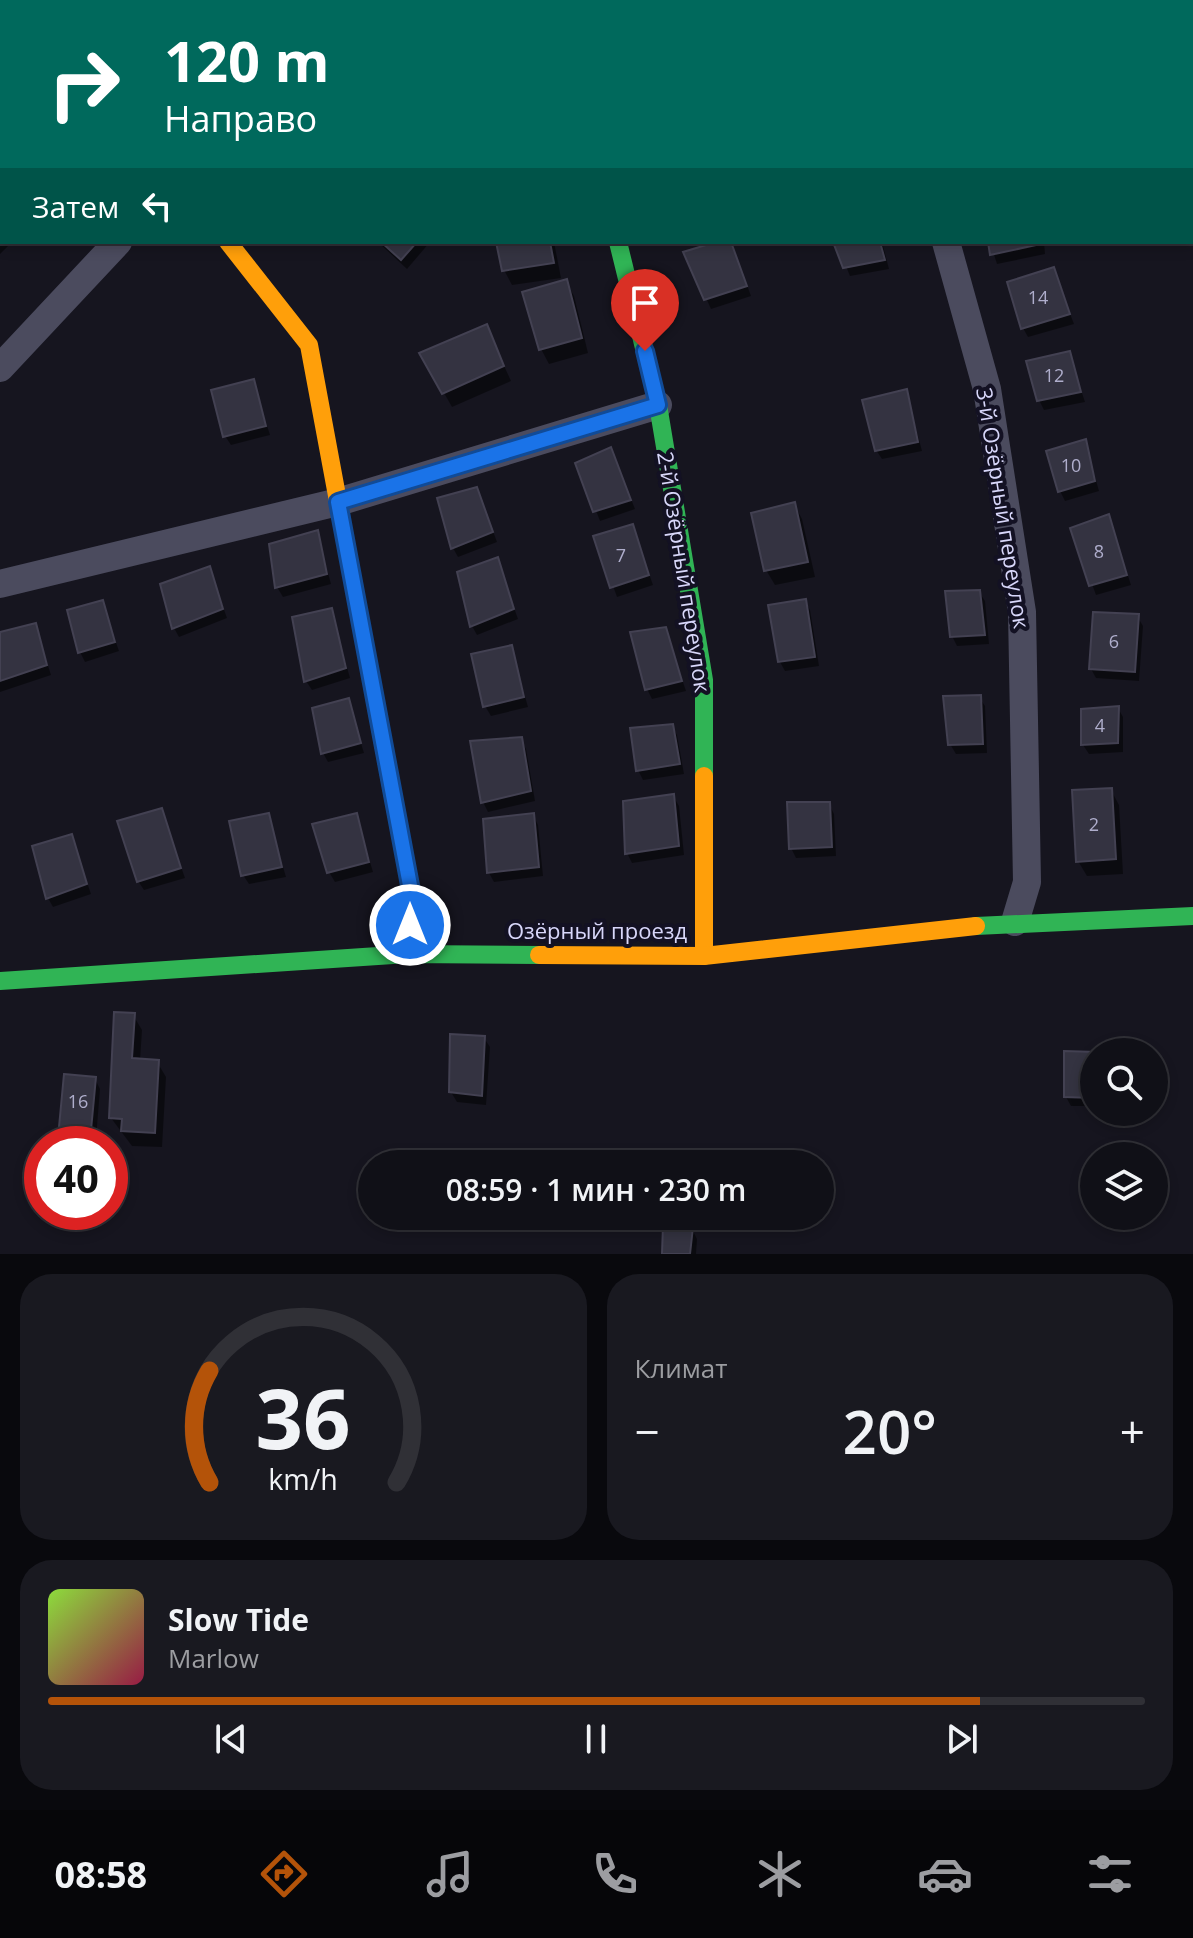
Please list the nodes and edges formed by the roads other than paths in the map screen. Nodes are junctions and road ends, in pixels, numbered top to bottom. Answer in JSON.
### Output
{"nodes":[{"id":1,"x":116,"y":244,"type":"edge"},
{"id":2,"x":230,"y":244,"type":"edge"},
{"id":3,"x":618,"y":244,"type":"edge"},
{"id":4,"x":947,"y":244,"type":"edge"},
{"id":5,"x":0,"y":368,"type":"edge"},
{"id":6,"x":658,"y":405,"type":"junction"},
{"id":7,"x":338,"y":502,"type":"junction"},
{"id":8,"x":0,"y":584,"type":"edge"},
{"id":9,"x":1193,"y":916,"type":"edge"},
{"id":10,"x":1015,"y":922,"type":"junction"},
{"id":11,"x":408,"y":954,"type":"junction"},
{"id":12,"x":704,"y":956,"type":"junction"},
{"id":13,"x":0,"y":981,"type":"edge"}],
"edges":[{"from":1,"to":5,"type":"street"},
{"from":2,"to":7,"type":"street"},
{"from":3,"to":6,"type":"street","name":"2-й Озёрный переулок"},
{"from":4,"to":10,"type":"street","name":"3-й Озёрный переулок"},
{"from":6,"to":7,"type":"street"},
{"from":6,"to":12,"type":"street","name":"2-й Озёрный переулок"},
{"from":7,"to":8,"type":"street"},
{"from":7,"to":11,"type":"street"},
{"from":9,"to":10,"type":"street","name":"Озёрный проезд"},
{"from":10,"to":12,"type":"street","name":"Озёрный проезд"},
{"from":11,"to":12,"type":"street","name":"Озёрный проезд"},
{"from":11,"to":13,"type":"street","name":"Озёрный проезд"}]}
